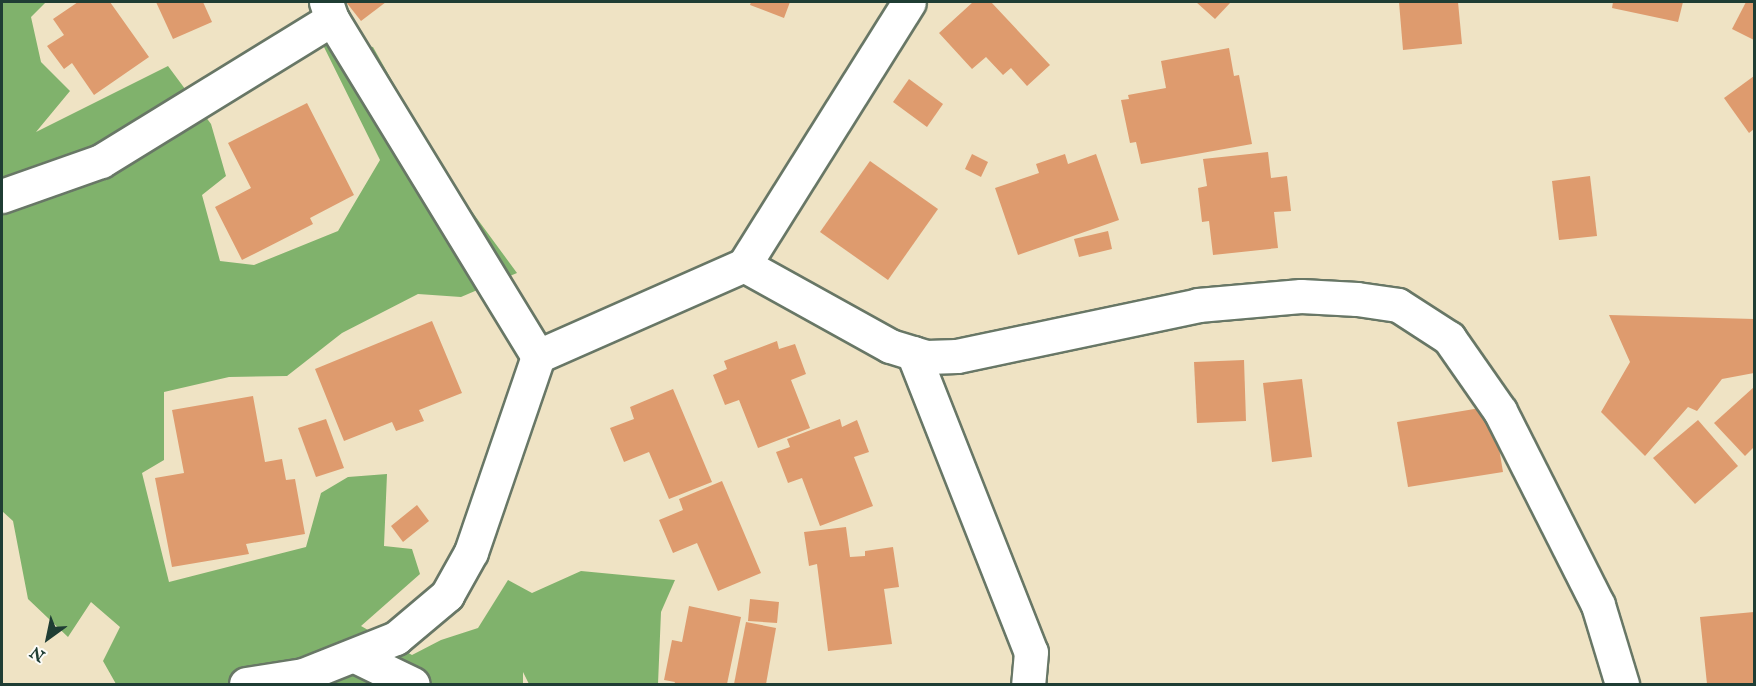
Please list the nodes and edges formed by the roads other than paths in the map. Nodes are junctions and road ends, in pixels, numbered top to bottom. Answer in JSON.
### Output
{"nodes":[{"id":1,"x":909,"y":2,"type":"edge"},
{"id":2,"x":329,"y":10,"type":"edge"},
{"id":3,"x":2,"y":196,"type":"edge"},
{"id":4,"x":744,"y":265,"type":"junction"},
{"id":5,"x":913,"y":353,"type":"junction"},
{"id":6,"x":538,"y":356,"type":"junction"},
{"id":7,"x":355,"y":656,"type":"junction"},
{"id":8,"x":246,"y":684,"type":"edge"},
{"id":9,"x":413,"y":684,"type":"edge"},
{"id":10,"x":1028,"y":684,"type":"edge"},
{"id":11,"x":1622,"y":684,"type":"edge"}],
"edges":[{"from":1,"to":4,"type":"street"},
{"from":2,"to":3,"type":"street"},
{"from":2,"to":6,"type":"street"},
{"from":4,"to":5,"type":"street"},
{"from":4,"to":6,"type":"street"},
{"from":5,"to":10,"type":"street"},
{"from":5,"to":11,"type":"street"},
{"from":6,"to":7,"type":"street"},
{"from":7,"to":8,"type":"street"},
{"from":7,"to":9,"type":"street"}]}
